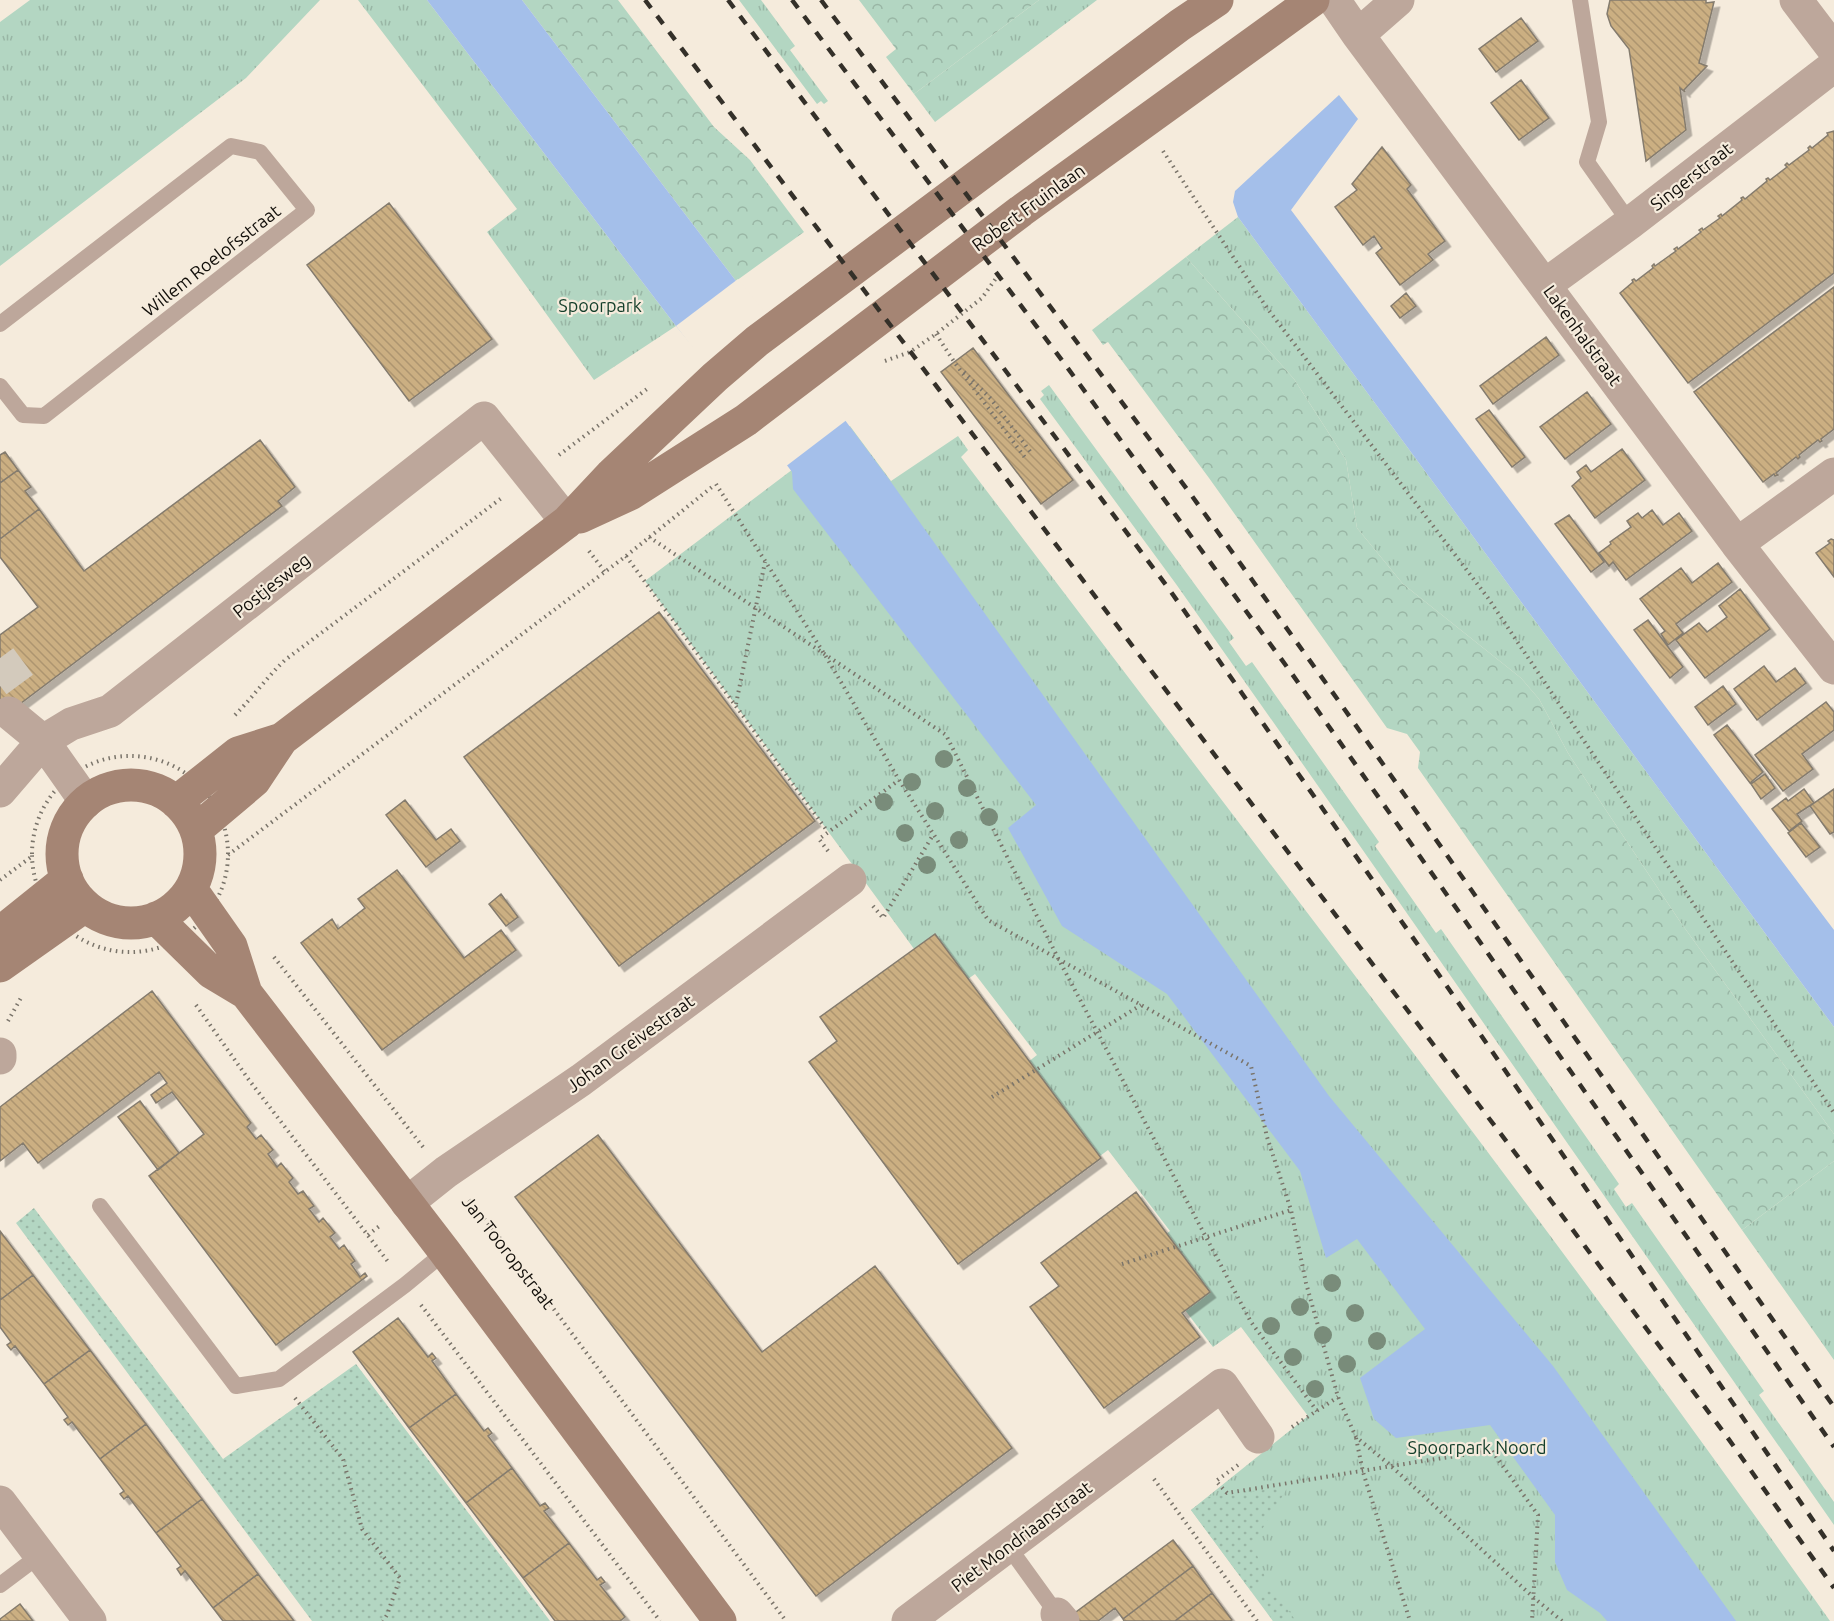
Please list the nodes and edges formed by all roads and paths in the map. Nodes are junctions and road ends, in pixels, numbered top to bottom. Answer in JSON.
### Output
{"nodes":[{"id":1,"x":1217,"y":0,"type":"edge"},
{"id":2,"x":1313,"y":0,"type":"edge"},
{"id":3,"x":1334,"y":0,"type":"edge"},
{"id":4,"x":1398,"y":0,"type":"edge"},
{"id":5,"x":1580,"y":0,"type":"edge"},
{"id":6,"x":1796,"y":0,"type":"edge"},
{"id":7,"x":1358,"y":35,"type":"junction"},
{"id":8,"x":1834,"y":50,"type":"edge"},
{"id":9,"x":1834,"y":66,"type":"edge"},
{"id":10,"x":1161,"y":148,"type":"dead end"},
{"id":11,"x":1630,"y":223,"type":"junction"},
{"id":12,"x":1545,"y":285,"type":"junction"},
{"id":13,"x":0,"y":324,"type":"edge"},
{"id":14,"x":936,"y":333,"type":"dead end"},
{"id":15,"x":955,"y":363,"type":"junction"},
{"id":16,"x":0,"y":386,"type":"edge"},
{"id":17,"x":650,"y":387,"type":"dead end"},
{"id":18,"x":1032,"y":454,"type":"dead end"},
{"id":19,"x":1026,"y":459,"type":"dead end"},
{"id":20,"x":1834,"y":474,"type":"edge"},
{"id":21,"x":531,"y":477,"type":"junction"},
{"id":22,"x":724,"y":478,"type":"dead end"},
{"id":23,"x":716,"y":484,"type":"junction"},
{"id":24,"x":567,"y":522,"type":"junction"},
{"id":25,"x":649,"y":537,"type":"junction"},
{"id":26,"x":1737,"y":544,"type":"junction"},
{"id":27,"x":626,"y":556,"type":"junction"},
{"id":28,"x":765,"y":561,"type":"junction"},
{"id":29,"x":756,"y":608,"type":"junction"},
{"id":30,"x":825,"y":655,"type":"junction"},
{"id":31,"x":1834,"y":668,"type":"edge"},
{"id":32,"x":19,"y":705,"type":"tunnel mouth"},
{"id":33,"x":735,"y":705,"type":"junction"},
{"id":34,"x":230,"y":720,"type":"dead end"},
{"id":35,"x":282,"y":739,"type":"junction"},
{"id":36,"x":43,"y":741,"type":"junction"},
{"id":37,"x":180,"y":758,"type":"dead end"},
{"id":38,"x":174,"y":764,"type":"dead end"},
{"id":39,"x":0,"y":791,"type":"edge"},
{"id":40,"x":86,"y":802,"type":"junction"},
{"id":41,"x":176,"y":802,"type":"junction"},
{"id":42,"x":196,"y":830,"type":"junction"},
{"id":43,"x":828,"y":832,"type":"dead end"},
{"id":44,"x":228,"y":855,"type":"dead end"},
{"id":45,"x":31,"y":857,"type":"dead end"},
{"id":46,"x":67,"y":879,"type":"junction"},
{"id":47,"x":0,"y":880,"type":"edge"},
{"id":48,"x":850,"y":880,"type":"dead end"},
{"id":49,"x":207,"y":889,"type":"junction"},
{"id":50,"x":228,"y":897,"type":"dead end"},
{"id":51,"x":85,"y":906,"type":"junction"},
{"id":52,"x":156,"y":918,"type":"junction"},
{"id":53,"x":0,"y":933,"type":"edge"},
{"id":54,"x":153,"y":950,"type":"dead end"},
{"id":55,"x":157,"y":955,"type":"dead end"},
{"id":56,"x":272,"y":955,"type":"dead end"},
{"id":57,"x":1059,"y":960,"type":"junction"},
{"id":58,"x":0,"y":966,"type":"edge"},
{"id":59,"x":246,"y":993,"type":"junction"},
{"id":60,"x":194,"y":1003,"type":"dead end"},
{"id":61,"x":1141,"y":1005,"type":"junction"},
{"id":62,"x":1098,"y":1032,"type":"junction"},
{"id":63,"x":992,"y":1097,"type":"dead end"},
{"id":64,"x":1834,"y":1113,"type":"edge"},
{"id":65,"x":446,"y":1172,"type":"junction"},
{"id":66,"x":407,"y":1203,"type":"junction"},
{"id":67,"x":100,"y":1206,"type":"dead end"},
{"id":68,"x":1291,"y":1210,"type":"junction"},
{"id":69,"x":1207,"y":1238,"type":"junction"},
{"id":70,"x":445,"y":1252,"type":"junction"},
{"id":71,"x":1122,"y":1264,"type":"dead end"},
{"id":72,"x":405,"y":1285,"type":"junction"},
{"id":73,"x":279,"y":1379,"type":"junction"},
{"id":74,"x":1338,"y":1397,"type":"junction"},
{"id":75,"x":1317,"y":1411,"type":"junction"},
{"id":76,"x":1356,"y":1437,"type":"junction"},
{"id":77,"x":1262,"y":1441,"type":"junction"},
{"id":78,"x":1134,"y":1452,"type":"junction"},
{"id":79,"x":1390,"y":1465,"type":"junction"},
{"id":80,"x":1363,"y":1472,"type":"junction"},
{"id":81,"x":0,"y":1502,"type":"edge"},
{"id":82,"x":1008,"y":1546,"type":"junction"},
{"id":83,"x":40,"y":1556,"type":"junction"},
{"id":84,"x":0,"y":1585,"type":"edge"},
{"id":85,"x":1533,"y":1598,"type":"junction"},
{"id":86,"x":1060,"y":1617,"type":"edge"},
{"id":87,"x":90,"y":1621,"type":"edge"},
{"id":88,"x":383,"y":1621,"type":"edge"},
{"id":89,"x":660,"y":1621,"type":"edge"},
{"id":90,"x":720,"y":1621,"type":"edge"},
{"id":91,"x":786,"y":1621,"type":"edge"},
{"id":92,"x":908,"y":1621,"type":"edge"},
{"id":93,"x":1257,"y":1621,"type":"edge"},
{"id":94,"x":1410,"y":1621,"type":"edge"},
{"id":95,"x":1532,"y":1621,"type":"edge"},
{"id":96,"x":1562,"y":1621,"type":"edge"}],
"edges":[{"from":1,"to":24,"type":"street"},
{"from":2,"to":24,"type":"street","name":"Robert Fruinlaan"},
{"from":3,"to":7,"type":"street","name":"Lakenhalstraat"},
{"from":4,"to":7,"type":"street"},
{"from":5,"to":11,"type":"lane"},
{"from":6,"to":8,"type":"street"},
{"from":7,"to":12,"type":"street","name":"Lakenhalstraat"},
{"from":9,"to":11,"type":"street","name":"Singerstraat"},
{"from":10,"to":64,"type":"path"},
{"from":11,"to":12,"type":"street","name":"Singerstraat"},
{"from":12,"to":26,"type":"street","name":"Lakenhalstraat"},
{"from":13,"to":16,"type":"lane","name":"Willem Roelofsstraat"},
{"from":14,"to":15,"type":"path"},
{"from":15,"to":18,"type":"path"},
{"from":15,"to":19,"type":"path"},
{"from":17,"to":21,"type":"path"},
{"from":20,"to":26,"type":"street"},
{"from":21,"to":24,"type":"street","name":"Postjesweg"},
{"from":21,"to":34,"type":"path"},
{"from":21,"to":36,"type":"street","name":"Postjesweg"},
{"from":22,"to":23,"type":"path"},
{"from":23,"to":25,"type":"path"},
{"from":23,"to":28,"type":"path"},
{"from":24,"to":35,"type":"street"},
{"from":25,"to":27,"type":"path"},
{"from":25,"to":29,"type":"path"},
{"from":26,"to":31,"type":"street","name":"Lakenhalstraat"},
{"from":27,"to":33,"type":"path"},
{"from":27,"to":44,"type":"path"},
{"from":28,"to":29,"type":"path"},
{"from":28,"to":30,"type":"path"},
{"from":29,"to":30,"type":"path"},
{"from":29,"to":33,"type":"path"},
{"from":30,"to":57,"type":"path"},
{"from":30,"to":57,"type":"path"},
{"from":32,"to":36,"type":"street"},
{"from":33,"to":43,"type":"path"},
{"from":35,"to":41,"type":"street"},
{"from":35,"to":42,"type":"street"},
{"from":36,"to":39,"type":"street","name":"Postjesweg"},
{"from":36,"to":40,"type":"street"},
{"from":37,"to":38,"type":"path"},
{"from":40,"to":41,"type":"street"},
{"from":40,"to":46,"type":"street"},
{"from":41,"to":42,"type":"street"},
{"from":42,"to":49,"type":"street"},
{"from":45,"to":47,"type":"path"},
{"from":46,"to":51,"type":"street"},
{"from":46,"to":53,"type":"street"},
{"from":48,"to":65,"type":"street","name":"Johan Greivestraat"},
{"from":49,"to":50,"type":"path"},
{"from":49,"to":52,"type":"street"},
{"from":49,"to":59,"type":"street"},
{"from":51,"to":52,"type":"street"},
{"from":51,"to":58,"type":"street"},
{"from":52,"to":59,"type":"street"},
{"from":54,"to":55,"type":"path"},
{"from":56,"to":65,"type":"path","name":"Jan Tooropstraat"},
{"from":57,"to":61,"type":"path"},
{"from":57,"to":62,"type":"path"},
{"from":59,"to":66,"type":"street"},
{"from":60,"to":72,"type":"path"},
{"from":61,"to":62,"type":"path"},
{"from":61,"to":68,"type":"path"},
{"from":62,"to":63,"type":"path"},
{"from":62,"to":69,"type":"path"},
{"from":65,"to":66,"type":"street","name":"Johan Greivestraat"},
{"from":65,"to":91,"type":"path","name":"Jan Tooropstraat"},
{"from":66,"to":70,"type":"street"},
{"from":67,"to":73,"type":"lane"},
{"from":68,"to":69,"type":"path"},
{"from":68,"to":74,"type":"path"},
{"from":69,"to":71,"type":"path"},
{"from":69,"to":75,"type":"path"},
{"from":70,"to":72,"type":"lane"},
{"from":70,"to":90,"type":"street"},
{"from":72,"to":73,"type":"lane"},
{"from":72,"to":89,"type":"path"},
{"from":73,"to":88,"type":"path"},
{"from":74,"to":75,"type":"path"},
{"from":74,"to":76,"type":"path"},
{"from":75,"to":77,"type":"path"},
{"from":76,"to":79,"type":"path"},
{"from":76,"to":80,"type":"path"},
{"from":77,"to":78,"type":"street","name":"Piet Mondriaanstraat"},
{"from":77,"to":80,"type":"path"},
{"from":78,"to":82,"type":"street","name":"Piet Mondriaanstraat"},
{"from":78,"to":93,"type":"path"},
{"from":79,"to":80,"type":"path"},
{"from":79,"to":85,"type":"path"},
{"from":79,"to":85,"type":"path"},
{"from":80,"to":94,"type":"path"},
{"from":81,"to":83,"type":"street"},
{"from":82,"to":86,"type":"lane"},
{"from":82,"to":92,"type":"street","name":"Piet Mondriaanstraat"},
{"from":83,"to":84,"type":"lane"},
{"from":83,"to":87,"type":"street"},
{"from":85,"to":95,"type":"path"},
{"from":85,"to":96,"type":"path"}]}
